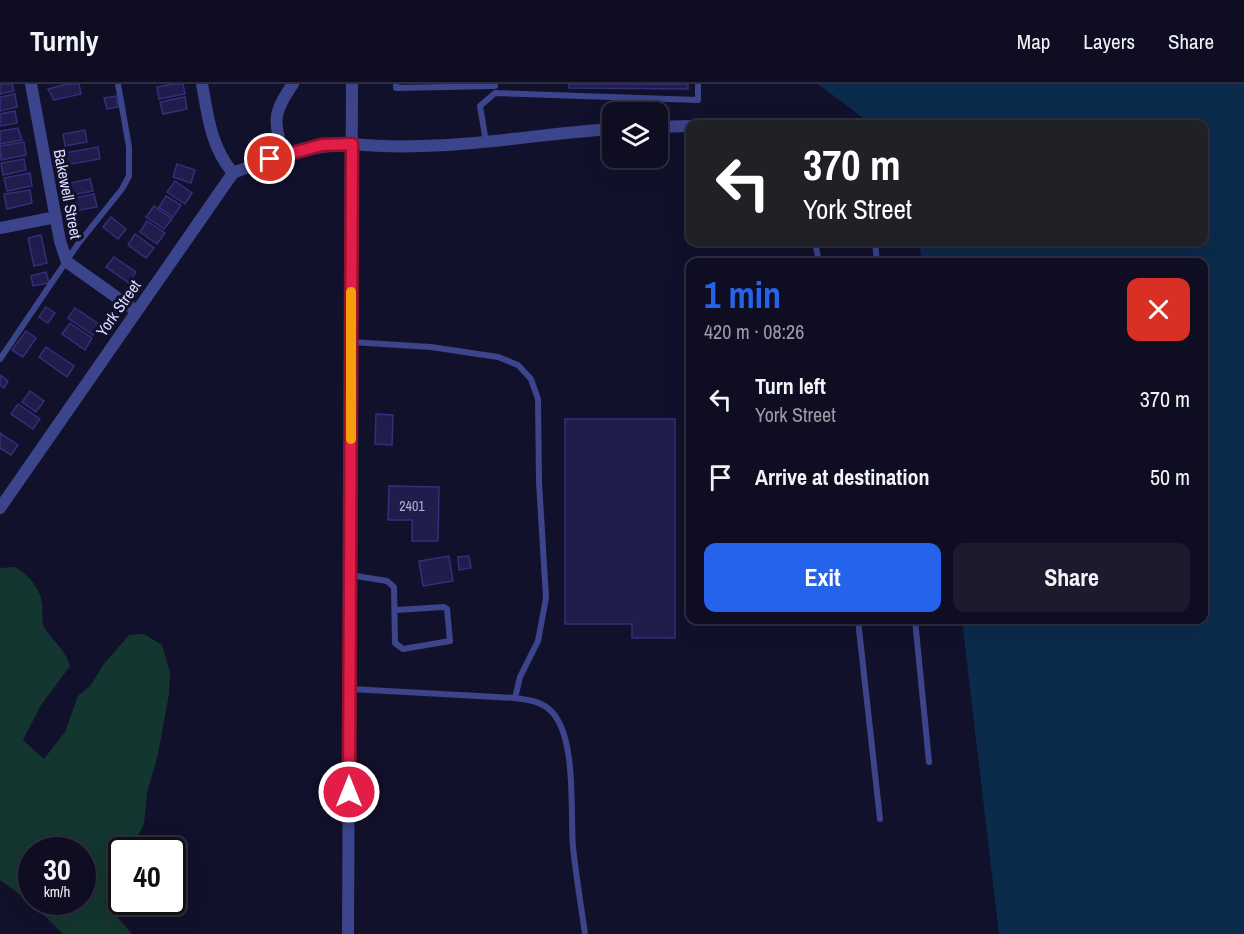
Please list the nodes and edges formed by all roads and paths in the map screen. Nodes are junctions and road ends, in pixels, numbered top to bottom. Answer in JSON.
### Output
{"nodes":[{"id":1,"x":31,"y":84,"type":"edge"},
{"id":2,"x":118,"y":84,"type":"edge"},
{"id":3,"x":202,"y":84,"type":"edge"},
{"id":4,"x":293,"y":84,"type":"edge"},
{"id":5,"x":352,"y":84,"type":"edge"},
{"id":6,"x":396,"y":84,"type":"edge"},
{"id":7,"x":698,"y":84,"type":"edge"},
{"id":8,"x":495,"y":88,"type":"edge"},
{"id":9,"x":686,"y":126,"type":"edge"},
{"id":10,"x":668,"y":127,"type":"edge"},
{"id":11,"x":602,"y":130,"type":"edge"},
{"id":12,"x":486,"y":143,"type":"junction"},
{"id":13,"x":352,"y":144,"type":"junction"},
{"id":14,"x":284,"y":154,"type":"junction"},
{"id":15,"x":233,"y":173,"type":"junction"},
{"id":16,"x":56,"y":217,"type":"junction"},
{"id":17,"x":0,"y":228,"type":"edge"},
{"id":18,"x":68,"y":262,"type":"junction"},
{"id":19,"x":136,"y":311,"type":"junction"},
{"id":20,"x":351,"y":342,"type":"junction"},
{"id":21,"x":0,"y":359,"type":"edge"},
{"id":22,"x":0,"y":507,"type":"edge"},
{"id":23,"x":350,"y":575,"type":"junction"},
{"id":24,"x":396,"y":610,"type":"junction"},
{"id":25,"x":858,"y":624,"type":"edge"},
{"id":26,"x":915,"y":624,"type":"edge"},
{"id":27,"x":350,"y":689,"type":"junction"},
{"id":28,"x":515,"y":698,"type":"junction"},
{"id":29,"x":929,"y":762,"type":"dead end"},
{"id":30,"x":880,"y":819,"type":"dead end"},
{"id":31,"x":348,"y":934,"type":"edge"},
{"id":32,"x":585,"y":934,"type":"edge"}],
"edges":[{"from":1,"to":16,"type":"street","name":"Bakewell Street"},
{"from":2,"to":18,"type":"lane"},
{"from":3,"to":15,"type":"street"},
{"from":4,"to":14,"type":"street"},
{"from":5,"to":13,"type":"street"},
{"from":6,"to":8,"type":"lane"},
{"from":7,"to":8,"type":"lane"},
{"from":8,"to":12,"type":"lane"},
{"from":9,"to":10,"type":"street"},
{"from":11,"to":12,"type":"street"},
{"from":12,"to":13,"type":"street"},
{"from":13,"to":14,"type":"street"},
{"from":13,"to":20,"type":"street"},
{"from":14,"to":15,"type":"street"},
{"from":15,"to":19,"type":"street","name":"York Street"},
{"from":16,"to":17,"type":"street"},
{"from":16,"to":18,"type":"street","name":"Bakewell Street"},
{"from":18,"to":19,"type":"street","name":"Bakewell Street"},
{"from":18,"to":21,"type":"lane"},
{"from":19,"to":22,"type":"street","name":"York Street"},
{"from":20,"to":23,"type":"street"},
{"from":20,"to":28,"type":"lane"},
{"from":23,"to":24,"type":"lane"},
{"from":23,"to":27,"type":"street"},
{"from":24,"to":24,"type":"lane"},
{"from":25,"to":30,"type":"lane"},
{"from":26,"to":29,"type":"lane"},
{"from":27,"to":28,"type":"lane"},
{"from":27,"to":31,"type":"street"},
{"from":28,"to":32,"type":"lane"}]}
